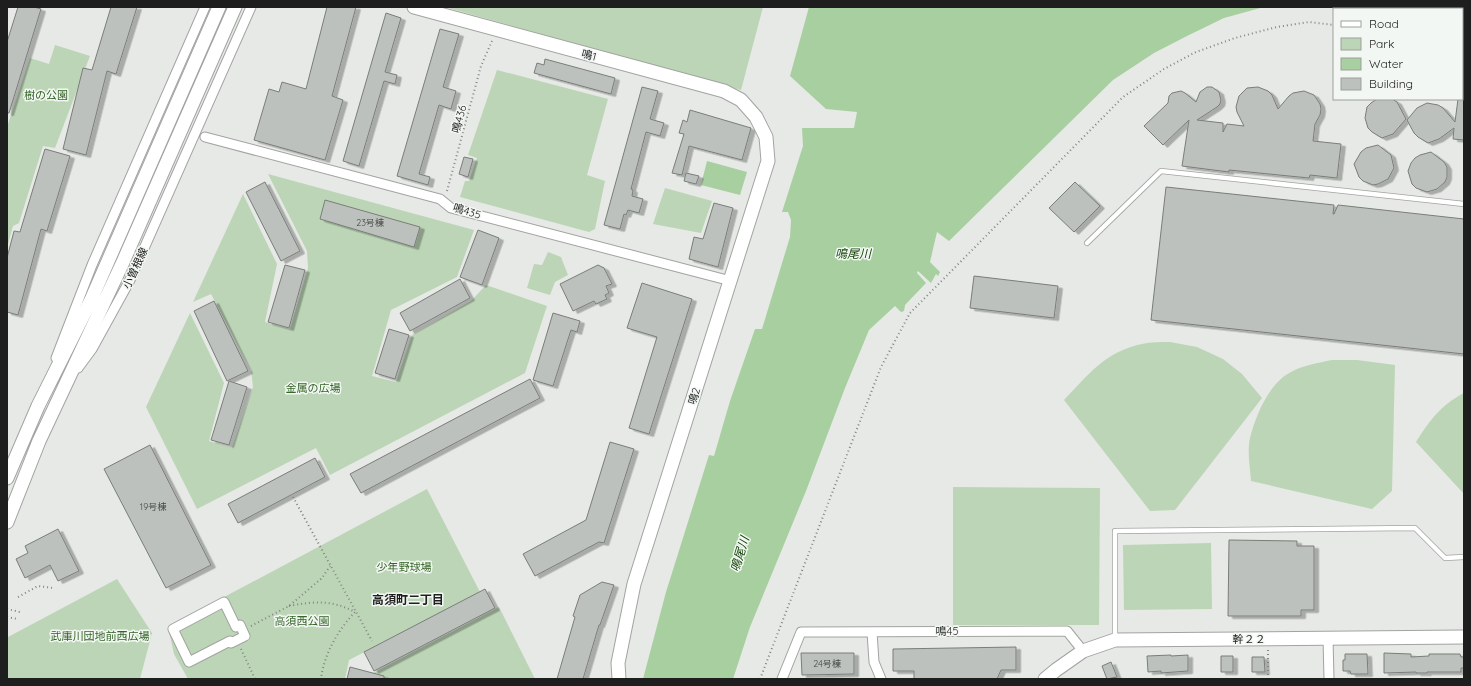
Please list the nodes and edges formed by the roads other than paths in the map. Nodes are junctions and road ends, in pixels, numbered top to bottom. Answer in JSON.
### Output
{"nodes":[{"id":1,"x":206,"y":7,"type":"edge"},
{"id":2,"x":219,"y":7,"type":"edge"},
{"id":3,"x":235,"y":7,"type":"edge"},
{"id":4,"x":251,"y":7,"type":"edge"},
{"id":5,"x":414,"y":7,"type":"edge"},
{"id":6,"x":756,"y":117,"type":"joint"},
{"id":7,"x":205,"y":137,"type":"dead end"},
{"id":8,"x":1464,"y":204,"type":"edge"},
{"id":9,"x":1087,"y":243,"type":"dead end"},
{"id":10,"x":731,"y":281,"type":"junction"},
{"id":11,"x":64,"y":388,"type":"junction"},
{"id":12,"x":38,"y":406,"type":"junction"},
{"id":13,"x":7,"y":478,"type":"edge"},
{"id":14,"x":7,"y":522,"type":"edge"},
{"id":15,"x":1464,"y":557,"type":"edge"},
{"id":16,"x":242,"y":630,"type":"joint"},
{"id":17,"x":872,"y":632,"type":"junction"},
{"id":18,"x":1464,"y":637,"type":"edge"},
{"id":19,"x":1328,"y":638,"type":"junction"},
{"id":20,"x":1115,"y":640,"type":"junction"},
{"id":21,"x":1083,"y":651,"type":"junction"},
{"id":22,"x":619,"y":679,"type":"edge"},
{"id":23,"x":782,"y":679,"type":"edge"},
{"id":24,"x":881,"y":679,"type":"edge"},
{"id":25,"x":1045,"y":679,"type":"edge"},
{"id":26,"x":1328,"y":679,"type":"edge"}],
"edges":[{"from":1,"to":12,"type":"street"},
{"from":2,"to":12,"type":"street"},
{"from":3,"to":11,"type":"street"},
{"from":4,"to":11,"type":"street","name":"小曽根線"},
{"from":5,"to":6,"type":"street","name":"鳴1"},
{"from":6,"to":10,"type":"street","name":"鳴2"},
{"from":7,"to":10,"type":"street","name":"鳴435"},
{"from":8,"to":9,"type":"lane"},
{"from":10,"to":22,"type":"street","name":"鳴2"},
{"from":11,"to":14,"type":"street","name":"小曽根線"},
{"from":12,"to":13,"type":"street"},
{"from":15,"to":20,"type":"lane"},
{"from":16,"to":16,"type":"street"},
{"from":17,"to":21,"type":"street","name":"鳴45"},
{"from":17,"to":23,"type":"street","name":"鳴45"},
{"from":17,"to":24,"type":"street"},
{"from":18,"to":19,"type":"street","name":"幹２２"},
{"from":19,"to":20,"type":"street","name":"幹２２"},
{"from":19,"to":26,"type":"street"},
{"from":20,"to":21,"type":"street","name":"幹２２"},
{"from":21,"to":25,"type":"street","name":"幹２２"}]}
